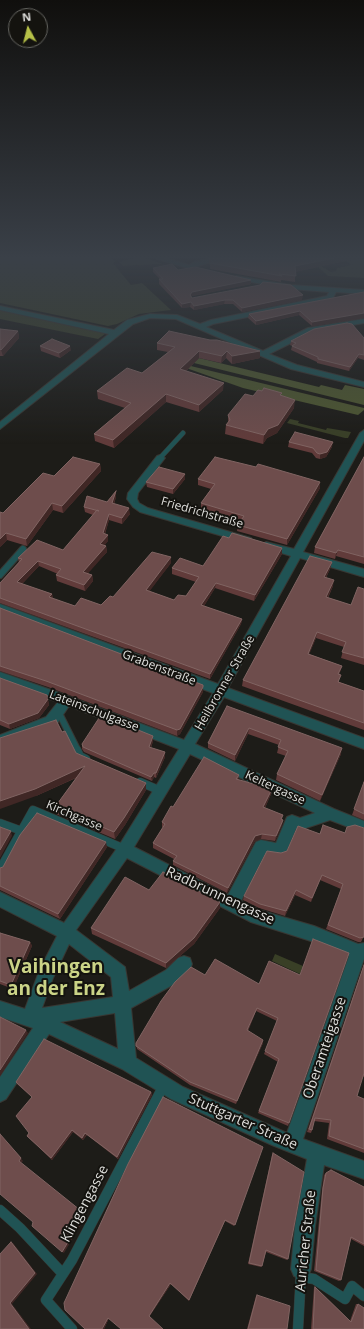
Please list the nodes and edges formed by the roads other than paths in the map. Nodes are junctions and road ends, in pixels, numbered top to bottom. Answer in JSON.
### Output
{"nodes":[{"id":1,"x":52,"y":320,"type":"edge"},
{"id":2,"x":134,"y":320,"type":"edge"},
{"id":3,"x":184,"y":320,"type":"edge"},
{"id":4,"x":221,"y":320,"type":"edge"},
{"id":5,"x":364,"y":320,"type":"edge"},
{"id":6,"x":200,"y":327,"type":"junction"},
{"id":7,"x":113,"y":334,"type":"junction"},
{"id":8,"x":262,"y":354,"type":"junction"},
{"id":9,"x":364,"y":385,"type":"edge"},
{"id":10,"x":0,"y":426,"type":"edge"},
{"id":11,"x":183,"y":433,"type":"dead end"},
{"id":12,"x":364,"y":433,"type":"edge"},
{"id":13,"x":160,"y":458,"type":"joint"},
{"id":14,"x":23,"y":549,"type":"edge"},
{"id":15,"x":297,"y":554,"type":"junction"},
{"id":16,"x":364,"y":574,"type":"edge"},
{"id":17,"x":0,"y":575,"type":"edge"},
{"id":18,"x":0,"y":608,"type":"edge"},
{"id":19,"x":0,"y":677,"type":"edge"},
{"id":20,"x":221,"y":691,"type":"junction"},
{"id":21,"x":66,"y":700,"type":"junction"},
{"id":22,"x":58,"y":711,"type":"junction"},
{"id":23,"x":0,"y":740,"type":"edge"},
{"id":24,"x":364,"y":744,"type":"edge"},
{"id":25,"x":188,"y":747,"type":"junction"},
{"id":26,"x":91,"y":761,"type":"edge"},
{"id":27,"x":133,"y":779,"type":"edge"},
{"id":28,"x":161,"y":791,"type":"junction"},
{"id":29,"x":329,"y":813,"type":"junction"},
{"id":30,"x":0,"y":823,"type":"edge"},
{"id":31,"x":364,"y":827,"type":"edge"},
{"id":32,"x":22,"y":831,"type":"junction"},
{"id":33,"x":125,"y":849,"type":"junction"},
{"id":34,"x":0,"y":869,"type":"edge"},
{"id":35,"x":0,"y":899,"type":"edge"},
{"id":36,"x":231,"y":905,"type":"junction"},
{"id":37,"x":69,"y":928,"type":"junction"},
{"id":38,"x":361,"y":951,"type":"edge"},
{"id":39,"x":184,"y":964,"type":"dead end"},
{"id":40,"x":122,"y":1004,"type":"junction"},
{"id":41,"x":0,"y":1009,"type":"edge"},
{"id":42,"x":30,"y":1018,"type":"junction"},
{"id":43,"x":42,"y":1031,"type":"junction"},
{"id":44,"x":128,"y":1063,"type":"junction"},
{"id":45,"x":164,"y":1085,"type":"junction"},
{"id":46,"x":0,"y":1093,"type":"edge"},
{"id":47,"x":292,"y":1144,"type":"junction"},
{"id":48,"x":317,"y":1154,"type":"junction"},
{"id":49,"x":364,"y":1170,"type":"edge"},
{"id":50,"x":0,"y":1210,"type":"edge"},
{"id":51,"x":301,"y":1273,"type":"junction"},
{"id":52,"x":63,"y":1274,"type":"junction"},
{"id":53,"x":364,"y":1296,"type":"edge"},
{"id":54,"x":72,"y":1329,"type":"edge"},
{"id":55,"x":298,"y":1329,"type":"edge"}],
"edges":[{"from":1,"to":7,"type":"street"},
{"from":2,"to":7,"type":"street"},
{"from":3,"to":6,"type":"street"},
{"from":4,"to":6,"type":"street"},
{"from":5,"to":8,"type":"street"},
{"from":6,"to":8,"type":"street"},
{"from":7,"to":10,"type":"street"},
{"from":8,"to":9,"type":"street"},
{"from":11,"to":13,"type":"lane"},
{"from":12,"to":15,"type":"street","name":"Heilbronner Straße"},
{"from":13,"to":15,"type":"street","name":"Friedrichstraße"},
{"from":14,"to":17,"type":"lane"},
{"from":15,"to":16,"type":"street","name":"Friedrichstraße"},
{"from":15,"to":20,"type":"street","name":"Heilbronner Straße"},
{"from":18,"to":20,"type":"street","name":"Grabenstraße"},
{"from":19,"to":21,"type":"street","name":"Lateinschulgasse"},
{"from":20,"to":24,"type":"street","name":"Grabenstraße"},
{"from":20,"to":25,"type":"street","name":"Heilbronner Straße"},
{"from":21,"to":22,"type":"street"},
{"from":21,"to":25,"type":"street","name":"Lateinschulgasse"},
{"from":22,"to":23,"type":"street"},
{"from":22,"to":26,"type":"lane"},
{"from":25,"to":28,"type":"street","name":"Heilbronner Straße"},
{"from":25,"to":29,"type":"street","name":"Keltergasse"},
{"from":27,"to":28,"type":"lane"},
{"from":28,"to":33,"type":"street","name":"Heilbronner Straße"},
{"from":29,"to":31,"type":"street","name":"Keltergasse"},
{"from":29,"to":36,"type":"street"},
{"from":30,"to":32,"type":"lane"},
{"from":32,"to":33,"type":"lane","name":"Kirchgasse"},
{"from":32,"to":34,"type":"lane","name":"Kirchgasse"},
{"from":33,"to":36,"type":"street","name":"Radbrunnengasse"},
{"from":33,"to":37,"type":"street","name":"Heilbronner Straße"},
{"from":35,"to":37,"type":"street"},
{"from":36,"to":38,"type":"street","name":"Radbrunnengasse"},
{"from":37,"to":40,"type":"street"},
{"from":37,"to":42,"type":"street","name":"Heilbronner Straße"},
{"from":38,"to":47,"type":"street","name":"Oberamteigasse"},
{"from":39,"to":40,"type":"street"},
{"from":40,"to":42,"type":"street"},
{"from":40,"to":44,"type":"street"},
{"from":41,"to":42,"type":"street","name":"Stuttgarter Straße"},
{"from":42,"to":43,"type":"street","name":"Stuttgarter Straße"},
{"from":43,"to":44,"type":"street","name":"Stuttgarter Straße"},
{"from":43,"to":46,"type":"street"},
{"from":44,"to":45,"type":"street","name":"Stuttgarter Straße"},
{"from":45,"to":47,"type":"street","name":"Stuttgarter Straße"},
{"from":45,"to":52,"type":"lane","name":"Klingengasse"},
{"from":47,"to":48,"type":"street","name":"Stuttgarter Straße"},
{"from":48,"to":49,"type":"street","name":"Stuttgarter Straße"},
{"from":48,"to":51,"type":"street","name":"Auricher Straße"},
{"from":50,"to":52,"type":"lane"},
{"from":51,"to":53,"type":"lane"},
{"from":51,"to":55,"type":"lane","name":"Auricher Straße"},
{"from":52,"to":54,"type":"lane","name":"Klingengasse"}]}
